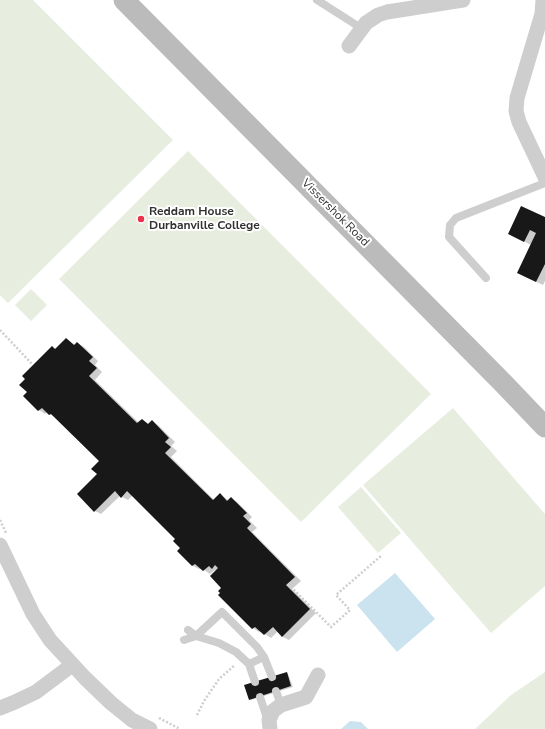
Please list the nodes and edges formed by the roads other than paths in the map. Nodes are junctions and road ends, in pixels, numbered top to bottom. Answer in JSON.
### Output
{"nodes":[{"id":1,"x":124,"y":0,"type":"edge"},
{"id":2,"x":317,"y":0,"type":"edge"},
{"id":3,"x":463,"y":0,"type":"edge"},
{"id":4,"x":543,"y":0,"type":"edge"},
{"id":5,"x":361,"y":28,"type":"junction"},
{"id":6,"x":349,"y":46,"type":"dead end"},
{"id":7,"x":545,"y":177,"type":"edge"},
{"id":8,"x":545,"y":183,"type":"edge"},
{"id":9,"x":486,"y":278,"type":"dead end"},
{"id":10,"x":545,"y":427,"type":"edge"},
{"id":11,"x":3,"y":540,"type":"edge"},
{"id":12,"x":188,"y":630,"type":"dead end"},
{"id":13,"x":196,"y":636,"type":"junction"},
{"id":14,"x":184,"y":640,"type":"dead end"},
{"id":15,"x":264,"y":657,"type":"junction"},
{"id":16,"x":249,"y":664,"type":"junction"},
{"id":17,"x":72,"y":665,"type":"junction"},
{"id":18,"x":318,"y":675,"type":"dead end"},
{"id":19,"x":272,"y":677,"type":"dead end"},
{"id":20,"x":255,"y":682,"type":"dead end"},
{"id":21,"x":260,"y":696,"type":"dead end"},
{"id":22,"x":0,"y":708,"type":"edge"},
{"id":23,"x":153,"y":723,"type":"edge"},
{"id":24,"x":270,"y":727,"type":"edge"}],
"edges":[{"from":1,"to":10,"type":"main road","name":"Vissershok Road"},
{"from":2,"to":5,"type":"lane"},
{"from":3,"to":5,"type":"street"},
{"from":4,"to":7,"type":"street"},
{"from":5,"to":6,"type":"street"},
{"from":8,"to":9,"type":"lane"},
{"from":11,"to":17,"type":"street"},
{"from":12,"to":13,"type":"lane"},
{"from":13,"to":14,"type":"lane"},
{"from":13,"to":15,"type":"lane"},
{"from":13,"to":16,"type":"lane"},
{"from":15,"to":16,"type":"lane"},
{"from":15,"to":19,"type":"lane"},
{"from":16,"to":20,"type":"lane"},
{"from":17,"to":22,"type":"street"},
{"from":17,"to":23,"type":"street"},
{"from":18,"to":24,"type":"street"},
{"from":21,"to":24,"type":"lane"}]}
